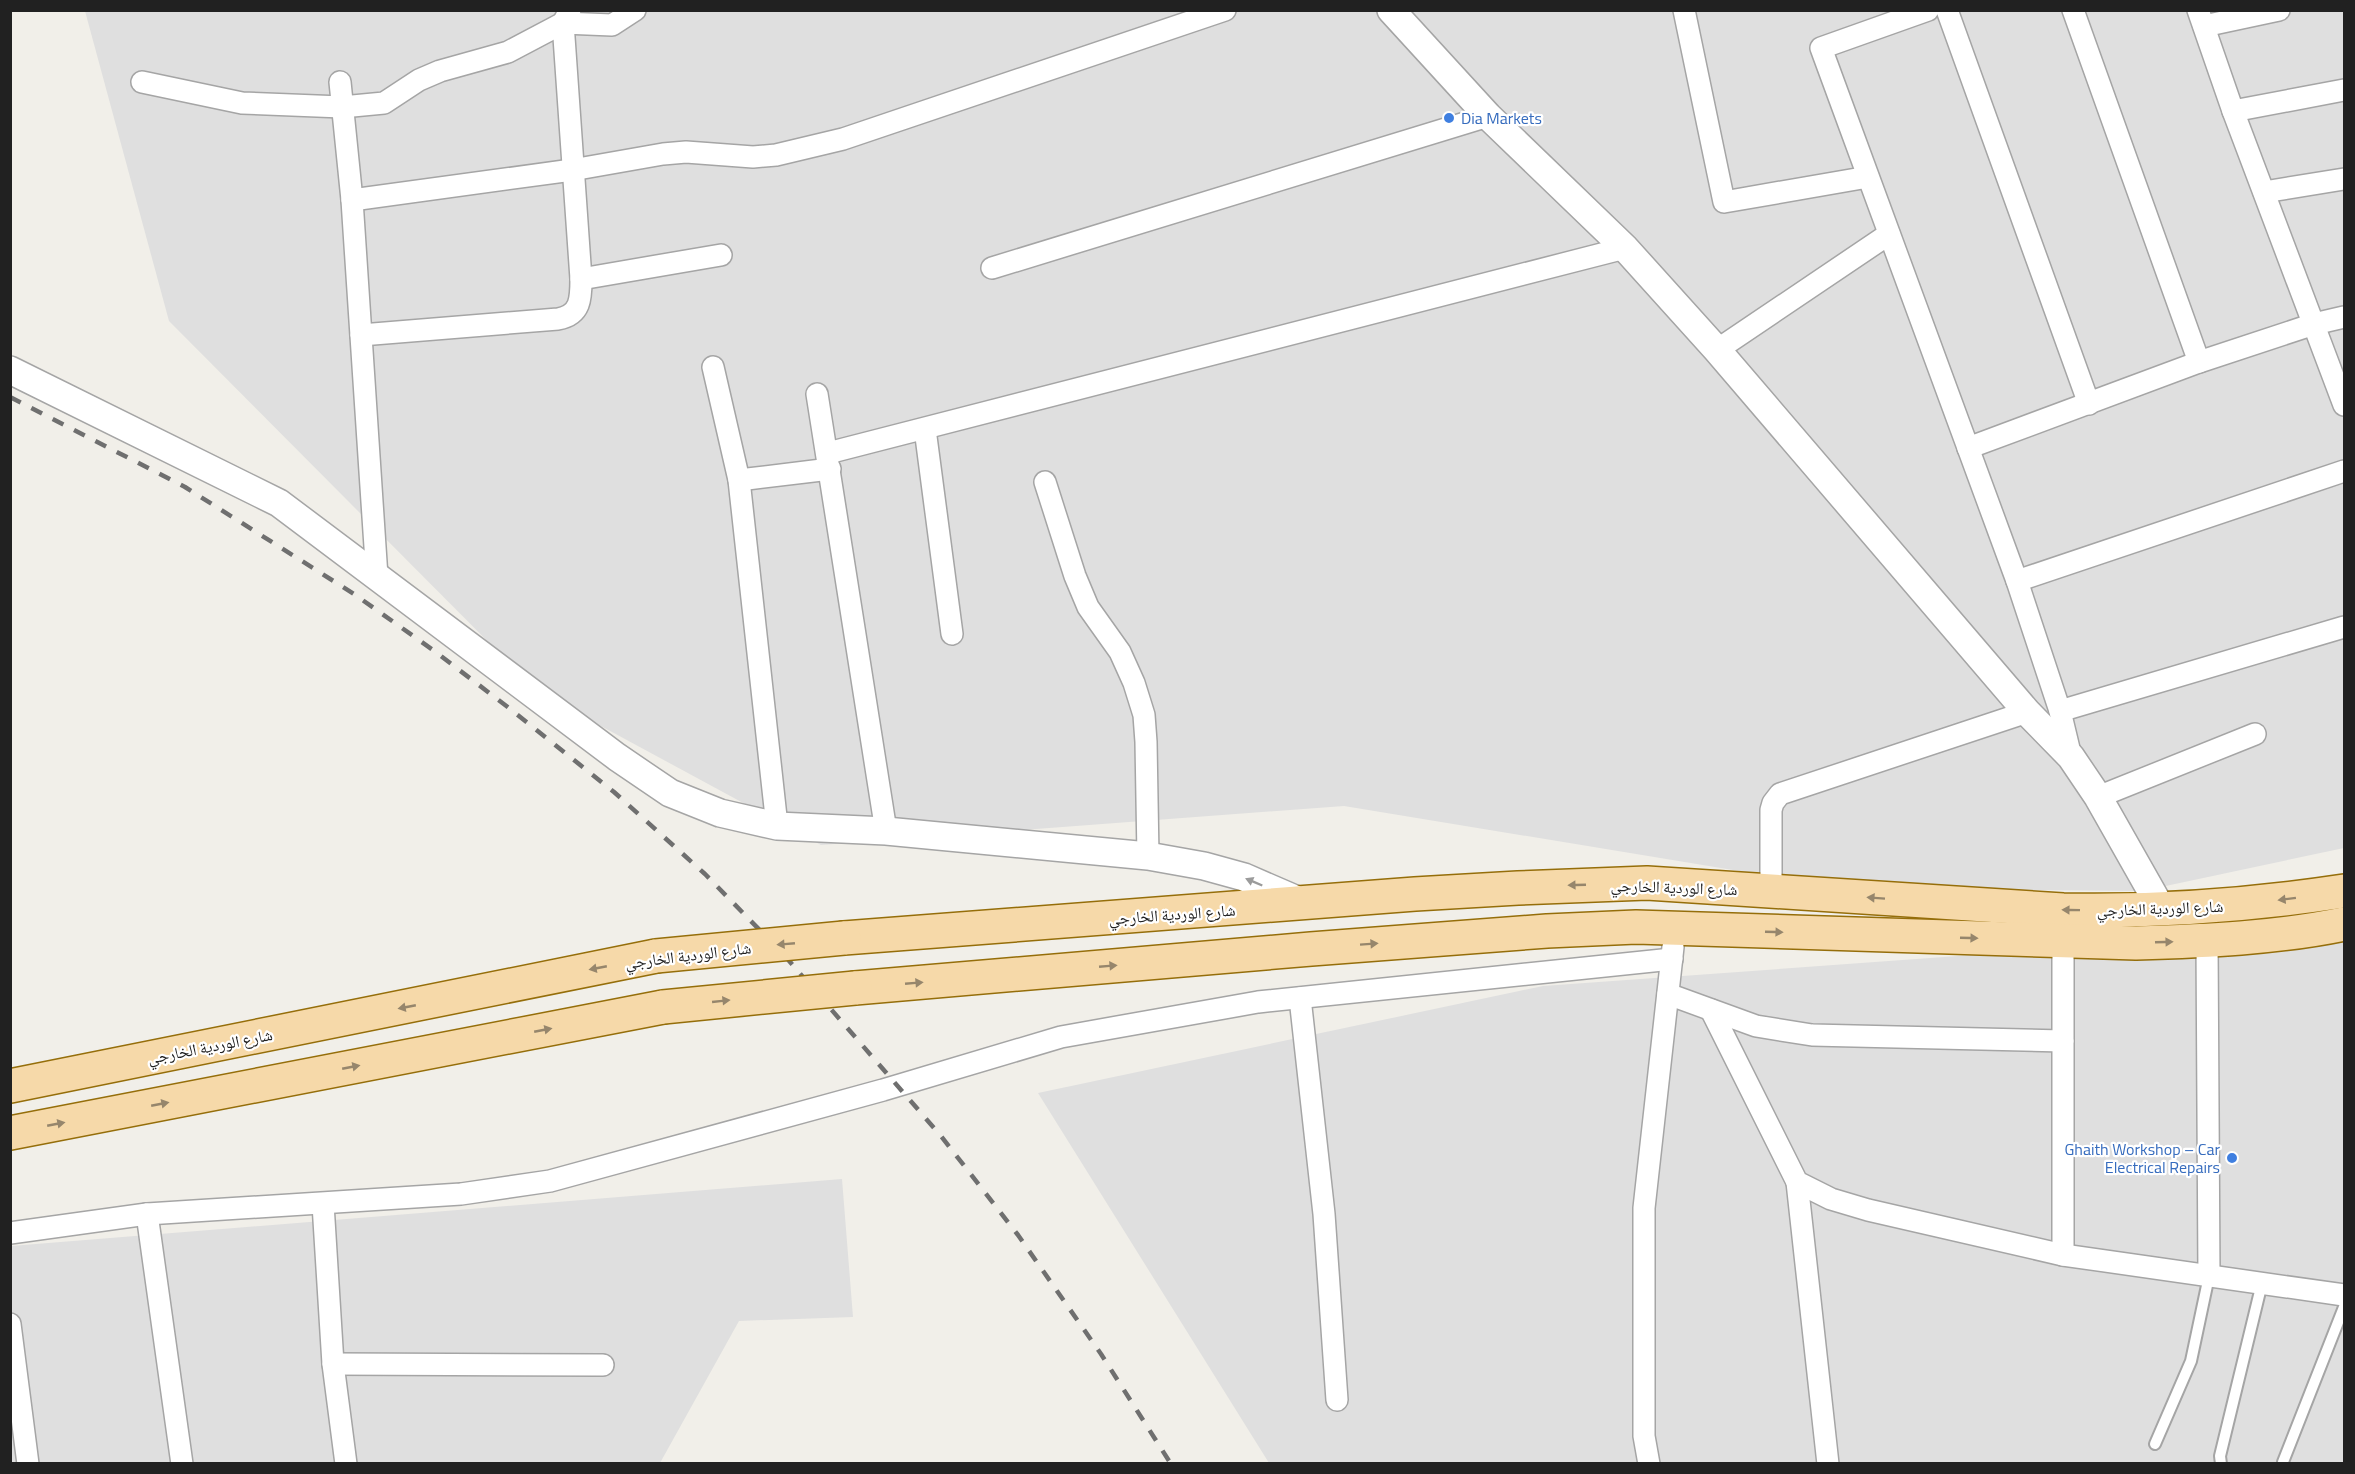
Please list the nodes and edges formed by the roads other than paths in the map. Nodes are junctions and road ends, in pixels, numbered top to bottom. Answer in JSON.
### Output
{"nodes":[{"id":1,"x":635,"y":10,"type":"edge"},
{"id":2,"x":1225,"y":10,"type":"edge"},
{"id":3,"x":1391,"y":10,"type":"edge"},
{"id":4,"x":1684,"y":10,"type":"edge"},
{"id":5,"x":1928,"y":10,"type":"edge"},
{"id":6,"x":1947,"y":10,"type":"edge"},
{"id":7,"x":2073,"y":10,"type":"edge"},
{"id":8,"x":2279,"y":10,"type":"edge"},
{"id":9,"x":567,"y":17,"type":"edge"},
{"id":10,"x":2201,"y":18,"type":"edge"},
{"id":11,"x":142,"y":82,"type":"dead end"},
{"id":12,"x":340,"y":82,"type":"dead end"},
{"id":13,"x":2344,"y":90,"type":"edge"},
{"id":14,"x":342,"y":107,"type":"junction"},
{"id":15,"x":2233,"y":111,"type":"junction"},
{"id":16,"x":1488,"y":116,"type":"junction"},
{"id":17,"x":572,"y":170,"type":"junction"},
{"id":18,"x":1868,"y":177,"type":"junction"},
{"id":19,"x":2344,"y":179,"type":"edge"},
{"id":20,"x":2264,"y":192,"type":"junction"},
{"id":21,"x":352,"y":200,"type":"junction"},
{"id":22,"x":1889,"y":234,"type":"junction"},
{"id":23,"x":1625,"y":248,"type":"junction"},
{"id":24,"x":721,"y":255,"type":"dead end"},
{"id":25,"x":992,"y":268,"type":"dead end"},
{"id":26,"x":581,"y":279,"type":"junction"},
{"id":27,"x":2344,"y":317,"type":"edge"},
{"id":28,"x":2314,"y":324,"type":"junction"},
{"id":29,"x":361,"y":335,"type":"junction"},
{"id":30,"x":1717,"y":350,"type":"junction"},
{"id":31,"x":2199,"y":362,"type":"junction"},
{"id":32,"x":713,"y":367,"type":"dead end"},
{"id":33,"x":10,"y":370,"type":"edge"},
{"id":34,"x":817,"y":394,"type":"dead end"},
{"id":35,"x":2089,"y":404,"type":"junction"},
{"id":36,"x":2344,"y":405,"type":"edge"},
{"id":37,"x":925,"y":429,"type":"junction"},
{"id":38,"x":1968,"y":448,"type":"junction"},
{"id":39,"x":829,"y":461,"type":"junction"},
{"id":40,"x":2344,"y":471,"type":"edge"},
{"id":41,"x":739,"y":480,"type":"junction"},
{"id":42,"x":1046,"y":482,"type":"dead end"},
{"id":43,"x":377,"y":577,"type":"junction"},
{"id":44,"x":2017,"y":581,"type":"junction"},
{"id":45,"x":2344,"y":627,"type":"edge"},
{"id":46,"x":952,"y":634,"type":"dead end"},
{"id":47,"x":2060,"y":711,"type":"junction"},
{"id":48,"x":2027,"y":712,"type":"junction"},
{"id":49,"x":2255,"y":734,"type":"dead end"},
{"id":50,"x":2071,"y":757,"type":"junction"},
{"id":51,"x":2098,"y":797,"type":"junction"},
{"id":52,"x":777,"y":826,"type":"junction"},
{"id":53,"x":886,"y":831,"type":"junction"},
{"id":54,"x":1148,"y":856,"type":"junction"},
{"id":55,"x":1647,"y":883,"type":"junction"},
{"id":56,"x":1762,"y":891,"type":"junction"},
{"id":57,"x":2344,"y":891,"type":"edge"},
{"id":58,"x":1308,"y":904,"type":"junction"},
{"id":59,"x":2162,"y":910,"type":"junction"},
{"id":60,"x":2344,"y":924,"type":"edge"},
{"id":61,"x":1636,"y":927,"type":"junction"},
{"id":62,"x":1736,"y":930,"type":"junction"},
{"id":63,"x":2207,"y":941,"type":"junction"},
{"id":64,"x":2063,"y":942,"type":"junction"},
{"id":65,"x":1673,"y":944,"type":"junction"},
{"id":66,"x":1668,"y":994,"type":"junction"},
{"id":67,"x":1300,"y":998,"type":"junction"},
{"id":68,"x":1711,"y":1010,"type":"junction"},
{"id":69,"x":2063,"y":1041,"type":"junction"},
{"id":70,"x":11,"y":1085,"type":"edge"},
{"id":71,"x":10,"y":1133,"type":"edge"},
{"id":72,"x":1797,"y":1182,"type":"junction"},
{"id":73,"x":323,"y":1204,"type":"junction"},
{"id":74,"x":147,"y":1214,"type":"junction"},
{"id":75,"x":10,"y":1233,"type":"edge"},
{"id":76,"x":2063,"y":1255,"type":"junction"},
{"id":77,"x":2209,"y":1276,"type":"junction"},
{"id":78,"x":2262,"y":1283,"type":"junction"},
{"id":79,"x":2344,"y":1295,"type":"edge"},
{"id":80,"x":2344,"y":1307,"type":"edge"},
{"id":81,"x":10,"y":1324,"type":"edge"},
{"id":82,"x":13,"y":1355,"type":"edge"},
{"id":83,"x":333,"y":1364,"type":"junction"},
{"id":84,"x":603,"y":1365,"type":"dead end"},
{"id":85,"x":1337,"y":1400,"type":"dead end"},
{"id":86,"x":2155,"y":1444,"type":"dead end"},
{"id":87,"x":2283,"y":1462,"type":"dead end"},
{"id":88,"x":28,"y":1464,"type":"edge"},
{"id":89,"x":182,"y":1464,"type":"edge"},
{"id":90,"x":346,"y":1464,"type":"edge"},
{"id":91,"x":1649,"y":1464,"type":"edge"},
{"id":92,"x":1828,"y":1464,"type":"edge"},
{"id":93,"x":2221,"y":1464,"type":"edge"}],
"edges":[{"from":1,"to":9,"type":"street"},
{"from":2,"to":17,"type":"street"},
{"from":3,"to":16,"type":"street"},
{"from":4,"to":18,"type":"street"},
{"from":5,"to":18,"type":"street"},
{"from":6,"to":35,"type":"street"},
{"from":7,"to":31,"type":"street"},
{"from":8,"to":10,"type":"street"},
{"from":9,"to":14,"type":"street"},
{"from":9,"to":17,"type":"street"},
{"from":10,"to":15,"type":"street"},
{"from":11,"to":14,"type":"street"},
{"from":12,"to":14,"type":"street"},
{"from":13,"to":15,"type":"street"},
{"from":14,"to":21,"type":"street"},
{"from":15,"to":20,"type":"street"},
{"from":16,"to":23,"type":"street"},
{"from":16,"to":25,"type":"street"},
{"from":17,"to":21,"type":"street"},
{"from":17,"to":26,"type":"street"},
{"from":18,"to":22,"type":"street"},
{"from":19,"to":20,"type":"street"},
{"from":20,"to":28,"type":"street"},
{"from":21,"to":29,"type":"street"},
{"from":22,"to":30,"type":"street"},
{"from":22,"to":38,"type":"street"},
{"from":23,"to":30,"type":"street"},
{"from":23,"to":37,"type":"street"},
{"from":24,"to":26,"type":"street"},
{"from":26,"to":29,"type":"street"},
{"from":27,"to":28,"type":"street"},
{"from":28,"to":31,"type":"street"},
{"from":28,"to":36,"type":"street"},
{"from":29,"to":43,"type":"street"},
{"from":30,"to":48,"type":"street"},
{"from":31,"to":35,"type":"street"},
{"from":32,"to":41,"type":"street"},
{"from":33,"to":43,"type":"street"},
{"from":34,"to":39,"type":"street"},
{"from":35,"to":38,"type":"street"},
{"from":37,"to":39,"type":"street"},
{"from":37,"to":46,"type":"street"},
{"from":38,"to":44,"type":"street"},
{"from":39,"to":41,"type":"street"},
{"from":39,"to":53,"type":"street"},
{"from":40,"to":44,"type":"street"},
{"from":41,"to":52,"type":"street"},
{"from":42,"to":54,"type":"street"},
{"from":43,"to":52,"type":"street"},
{"from":44,"to":47,"type":"street"},
{"from":45,"to":47,"type":"street"},
{"from":47,"to":50,"type":"street"},
{"from":48,"to":50,"type":"street"},
{"from":48,"to":56,"type":"street"},
{"from":49,"to":51,"type":"street"},
{"from":50,"to":51,"type":"street"},
{"from":51,"to":59,"type":"street"},
{"from":52,"to":53,"type":"street"},
{"from":53,"to":54,"type":"street"},
{"from":58,"to":54,"type":"street","one_way":true},
{"from":55,"to":56,"type":"main road","name":"شارع الوردية الخارجي"},
{"from":55,"to":58,"type":"main road","name":"شارع الوردية الخارجي","one_way":true},
{"from":55,"to":61,"type":"main road"},
{"from":59,"to":56,"type":"main road","name":"شارع الوردية الخارجي","one_way":true},
{"from":56,"to":62,"type":"main road"},
{"from":57,"to":59,"type":"main road","name":"شارع الوردية الخارجي","one_way":true},
{"from":58,"to":70,"type":"main road","name":"شارع الوردية الخارجي","one_way":true,"bridge":true},
{"from":60,"to":63,"type":"main road","name":"شارع الوردية الخارجي"},
{"from":61,"to":65,"type":"main road","name":"شارع الوردية الخارجي"},
{"from":71,"to":61,"type":"main road","name":"شارع الوردية الخارجي","one_way":true,"bridge":true},
{"from":62,"to":64,"type":"main road","name":"شارع الوردية الخارجي","one_way":true},
{"from":62,"to":65,"type":"main road","name":"شارع الوردية الخارجي"},
{"from":64,"to":63,"type":"main road","name":"شارع الوردية الخارجي","one_way":true},
{"from":63,"to":77,"type":"street"},
{"from":64,"to":69,"type":"street"},
{"from":65,"to":66,"type":"street"},
{"from":65,"to":67,"type":"street"},
{"from":66,"to":68,"type":"street"},
{"from":66,"to":91,"type":"street"},
{"from":67,"to":73,"type":"street"},
{"from":67,"to":85,"type":"street"},
{"from":68,"to":69,"type":"street"},
{"from":68,"to":72,"type":"street"},
{"from":69,"to":76,"type":"street"},
{"from":72,"to":76,"type":"street"},
{"from":72,"to":92,"type":"street"},
{"from":73,"to":74,"type":"street"},
{"from":73,"to":83,"type":"street"},
{"from":74,"to":75,"type":"street"},
{"from":74,"to":89,"type":"street"},
{"from":76,"to":77,"type":"street"},
{"from":77,"to":78,"type":"street"},
{"from":77,"to":86,"type":"lane"},
{"from":78,"to":79,"type":"street"},
{"from":78,"to":93,"type":"lane"},
{"from":80,"to":87,"type":"lane"},
{"from":81,"to":82,"type":"street"},
{"from":82,"to":88,"type":"street"},
{"from":83,"to":84,"type":"street"},
{"from":83,"to":90,"type":"street"}]}
